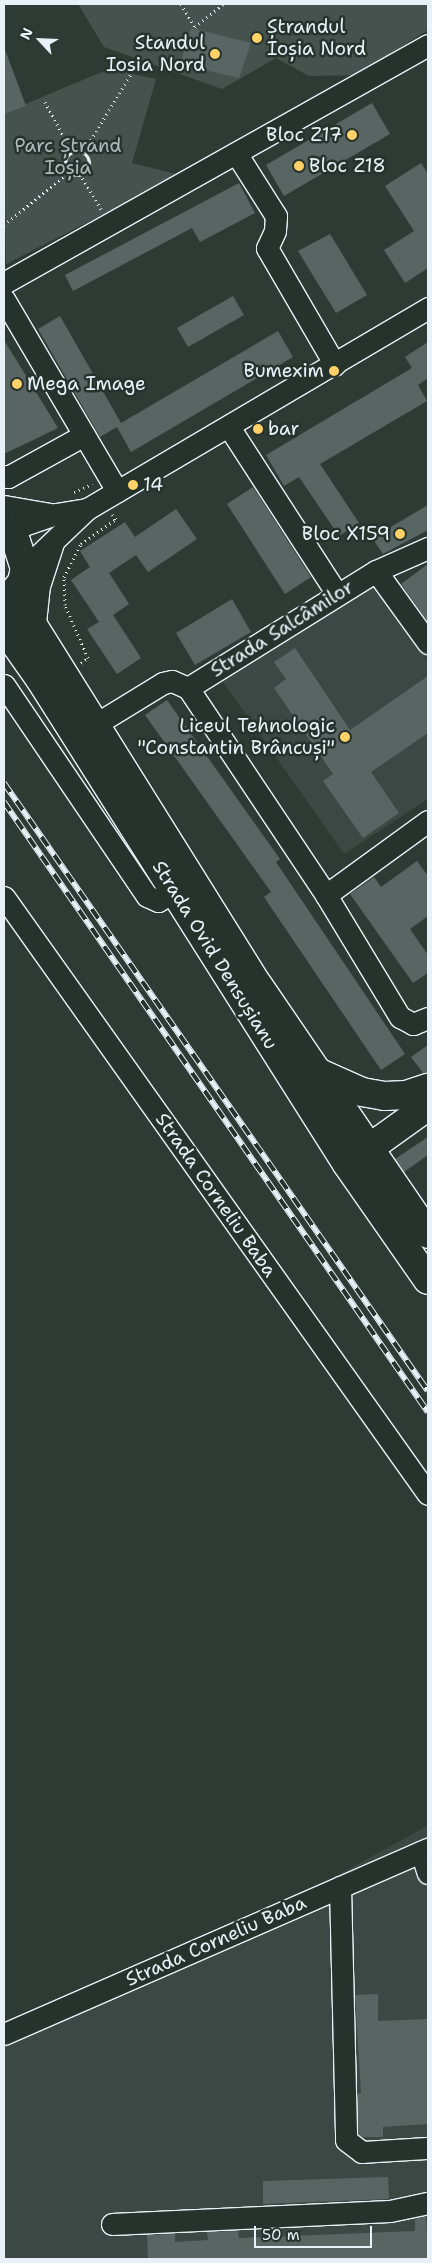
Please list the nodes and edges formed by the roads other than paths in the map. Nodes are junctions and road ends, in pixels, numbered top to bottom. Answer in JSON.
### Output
{"nodes":[{"id":1,"x":428,"y":45,"type":"edge"},
{"id":2,"x":236,"y":153,"type":"junction"},
{"id":3,"x":4,"y":283,"type":"edge"},
{"id":4,"x":4,"y":300,"type":"edge"},
{"id":5,"x":428,"y":308,"type":"edge"},
{"id":6,"x":335,"y":365,"type":"junction"},
{"id":7,"x":229,"y":427,"type":"junction"},
{"id":8,"x":84,"y":435,"type":"junction"},
{"id":9,"x":4,"y":476,"type":"edge"},
{"id":10,"x":102,"y":500,"type":"junction"},
{"id":11,"x":5,"y":522,"type":"edge"},
{"id":12,"x":56,"y":536,"type":"junction"},
{"id":13,"x":428,"y":548,"type":"edge"},
{"id":14,"x":25,"y":568,"type":"junction"},
{"id":15,"x":376,"y":571,"type":"junction"},
{"id":16,"x":336,"y":594,"type":"junction"},
{"id":17,"x":9,"y":599,"type":"edge"},
{"id":18,"x":35,"y":623,"type":"junction"},
{"id":19,"x":4,"y":628,"type":"edge"},
{"id":20,"x":428,"y":643,"type":"edge"},
{"id":21,"x":4,"y":656,"type":"edge"},
{"id":22,"x":40,"y":679,"type":"junction"},
{"id":23,"x":4,"y":685,"type":"edge"},
{"id":24,"x":188,"y":688,"type":"junction"},
{"id":25,"x":84,"y":728,"type":"junction"},
{"id":26,"x":47,"y":748,"type":"junction"},
{"id":27,"x":122,"y":809,"type":"junction"},
{"id":28,"x":428,"y":821,"type":"edge"},
{"id":29,"x":100,"y":825,"type":"junction"},
{"id":30,"x":174,"y":891,"type":"junction"},
{"id":31,"x":326,"y":895,"type":"junction"},
{"id":32,"x":4,"y":897,"type":"edge"},
{"id":33,"x":428,"y":1018,"type":"edge"},
{"id":34,"x":315,"y":1071,"type":"junction"},
{"id":35,"x":428,"y":1088,"type":"edge"},
{"id":36,"x":428,"y":1106,"type":"edge"},
{"id":37,"x":368,"y":1149,"type":"junction"},
{"id":38,"x":347,"y":1164,"type":"junction"},
{"id":39,"x":428,"y":1234,"type":"edge"},
{"id":40,"x":428,"y":1280,"type":"edge"},
{"id":41,"x":428,"y":1494,"type":"edge"},
{"id":42,"x":425,"y":1850,"type":"edge"},
{"id":43,"x":428,"y":1873,"type":"edge"},
{"id":44,"x":340,"y":1887,"type":"junction"},
{"id":45,"x":4,"y":2034,"type":"edge"},
{"id":46,"x":428,"y":2148,"type":"edge"},
{"id":47,"x":428,"y":2203,"type":"edge"},
{"id":48,"x":112,"y":2224,"type":"dead end"}],
"edges":[{"from":1,"to":2,"type":"street"},
{"from":2,"to":3,"type":"street"},
{"from":2,"to":6,"type":"street"},
{"from":4,"to":8,"type":"street"},
{"from":5,"to":6,"type":"street"},
{"from":6,"to":7,"type":"street"},
{"from":7,"to":10,"type":"street"},
{"from":7,"to":16,"type":"street"},
{"from":8,"to":9,"type":"street"},
{"from":8,"to":10,"type":"street"},
{"from":10,"to":11,"type":"street"},
{"from":10,"to":12,"type":"street"},
{"from":11,"to":14,"type":"main road"},
{"from":12,"to":14,"type":"street"},
{"from":12,"to":18,"type":"street"},
{"from":13,"to":15,"type":"street","name":"Strada Salcâmilor"},
{"from":14,"to":17,"type":"main road"},
{"from":15,"to":16,"type":"street","name":"Strada Salcâmilor"},
{"from":15,"to":20,"type":"street"},
{"from":16,"to":24,"type":"street","name":"Strada Salcâmilor"},
{"from":17,"to":18,"type":"main road","name":"Strada Ovid Densușianu"},
{"from":18,"to":25,"type":"main road","name":"Strada Ovid Densușianu"},
{"from":19,"to":22,"type":"main road","name":"Strada Ovid Densușianu"},
{"from":21,"to":22,"type":"main road"},
{"from":22,"to":25,"type":"main road","name":"Strada Ovid Densușianu"},
{"from":23,"to":26,"type":"street"},
{"from":24,"to":25,"type":"street"},
{"from":24,"to":31,"type":"street"},
{"from":25,"to":26,"type":"street"},
{"from":25,"to":27,"type":"main road","name":"Strada Ovid Densușianu"},
{"from":25,"to":34,"type":"main road","name":"Strada Ovid Densușianu"},
{"from":26,"to":29,"type":"street"},
{"from":27,"to":29,"type":"street"},
{"from":27,"to":30,"type":"main road","name":"Strada Ovid Densușianu"},
{"from":28,"to":31,"type":"street"},
{"from":29,"to":30,"type":"street"},
{"from":30,"to":38,"type":"main road","name":"Strada Ovid Densușianu"},
{"from":31,"to":33,"type":"street"},
{"from":32,"to":41,"type":"street","name":"Strada Corneliu Baba"},
{"from":34,"to":35,"type":"main road"},
{"from":34,"to":37,"type":"main road","name":"Strada Ovid Densușianu"},
{"from":36,"to":37,"type":"main road"},
{"from":37,"to":38,"type":"main road"},
{"from":37,"to":39,"type":"main road","name":"Strada Ovid Densușianu"},
{"from":38,"to":40,"type":"main road","name":"Strada Ovid Densușianu"},
{"from":42,"to":43,"type":"street"},
{"from":42,"to":44,"type":"street","name":"Strada Corneliu Baba"},
{"from":44,"to":45,"type":"street","name":"Strada Corneliu Baba"},
{"from":44,"to":46,"type":"street"},
{"from":47,"to":48,"type":"street"}]}
